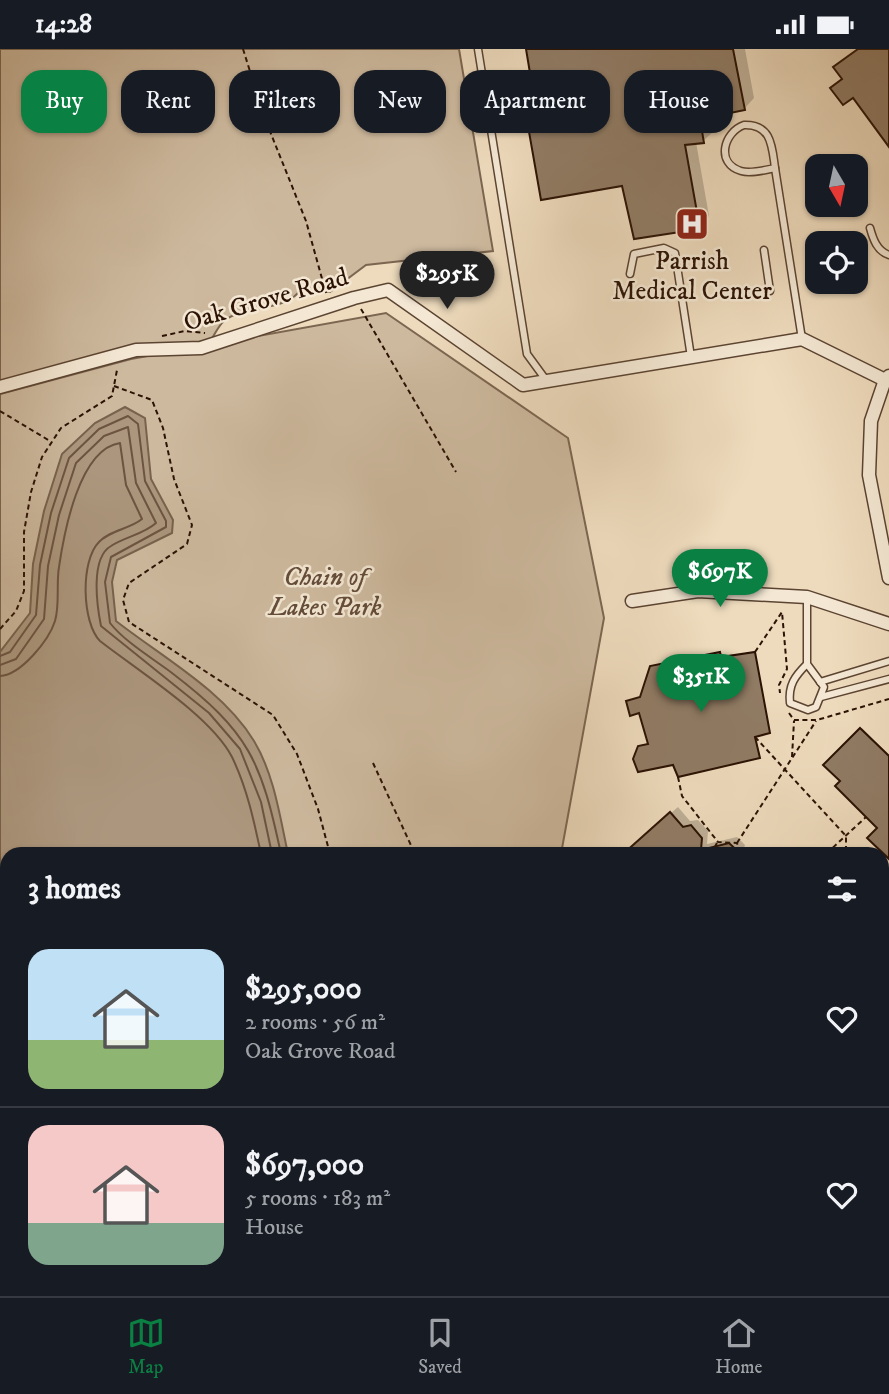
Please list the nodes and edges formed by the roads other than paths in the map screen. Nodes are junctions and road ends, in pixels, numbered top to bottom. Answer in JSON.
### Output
{"nodes":[{"id":1,"x":478,"y":49,"type":"edge"},
{"id":2,"x":775,"y":169,"type":"junction"},
{"id":3,"x":870,"y":228,"type":"dead end"},
{"id":4,"x":764,"y":250,"type":"dead end"},
{"id":5,"x":889,"y":255,"type":"edge"},
{"id":6,"x":630,"y":274,"type":"dead end"},
{"id":7,"x":770,"y":291,"type":"dead end"},
{"id":8,"x":802,"y":339,"type":"junction"},
{"id":9,"x":691,"y":357,"type":"junction"},
{"id":10,"x":887,"y":378,"type":"edge"},
{"id":11,"x":547,"y":381,"type":"junction"},
{"id":12,"x":0,"y":387,"type":"edge"},
{"id":13,"x":889,"y":578,"type":"edge"},
{"id":14,"x":807,"y":597,"type":"junction"},
{"id":15,"x":632,"y":600,"type":"dead end"},
{"id":16,"x":889,"y":624,"type":"edge"},
{"id":17,"x":889,"y":661,"type":"edge"},
{"id":18,"x":807,"y":664,"type":"junction"},
{"id":19,"x":889,"y":678,"type":"edge"},
{"id":20,"x":820,"y":681,"type":"junction"},
{"id":21,"x":821,"y":697,"type":"junction"}],
"edges":[{"from":1,"to":11,"type":"lane"},
{"from":2,"to":2,"type":"lane"},
{"from":2,"to":8,"type":"lane"},
{"from":3,"to":5,"type":"lane"},
{"from":4,"to":7,"type":"lane"},
{"from":6,"to":9,"type":"lane"},
{"from":8,"to":9,"type":"street","name":"Oak Grove Road"},
{"from":8,"to":10,"type":"street"},
{"from":9,"to":11,"type":"street","name":"Oak Grove Road"},
{"from":10,"to":13,"type":"street"},
{"from":11,"to":12,"type":"street","name":"Oak Grove Road"},
{"from":14,"to":15,"type":"street"},
{"from":14,"to":16,"type":"street"},
{"from":14,"to":18,"type":"lane"},
{"from":17,"to":20,"type":"lane"},
{"from":18,"to":20,"type":"lane"},
{"from":18,"to":21,"type":"lane"},
{"from":19,"to":21,"type":"lane"},
{"from":20,"to":21,"type":"lane"}]}
